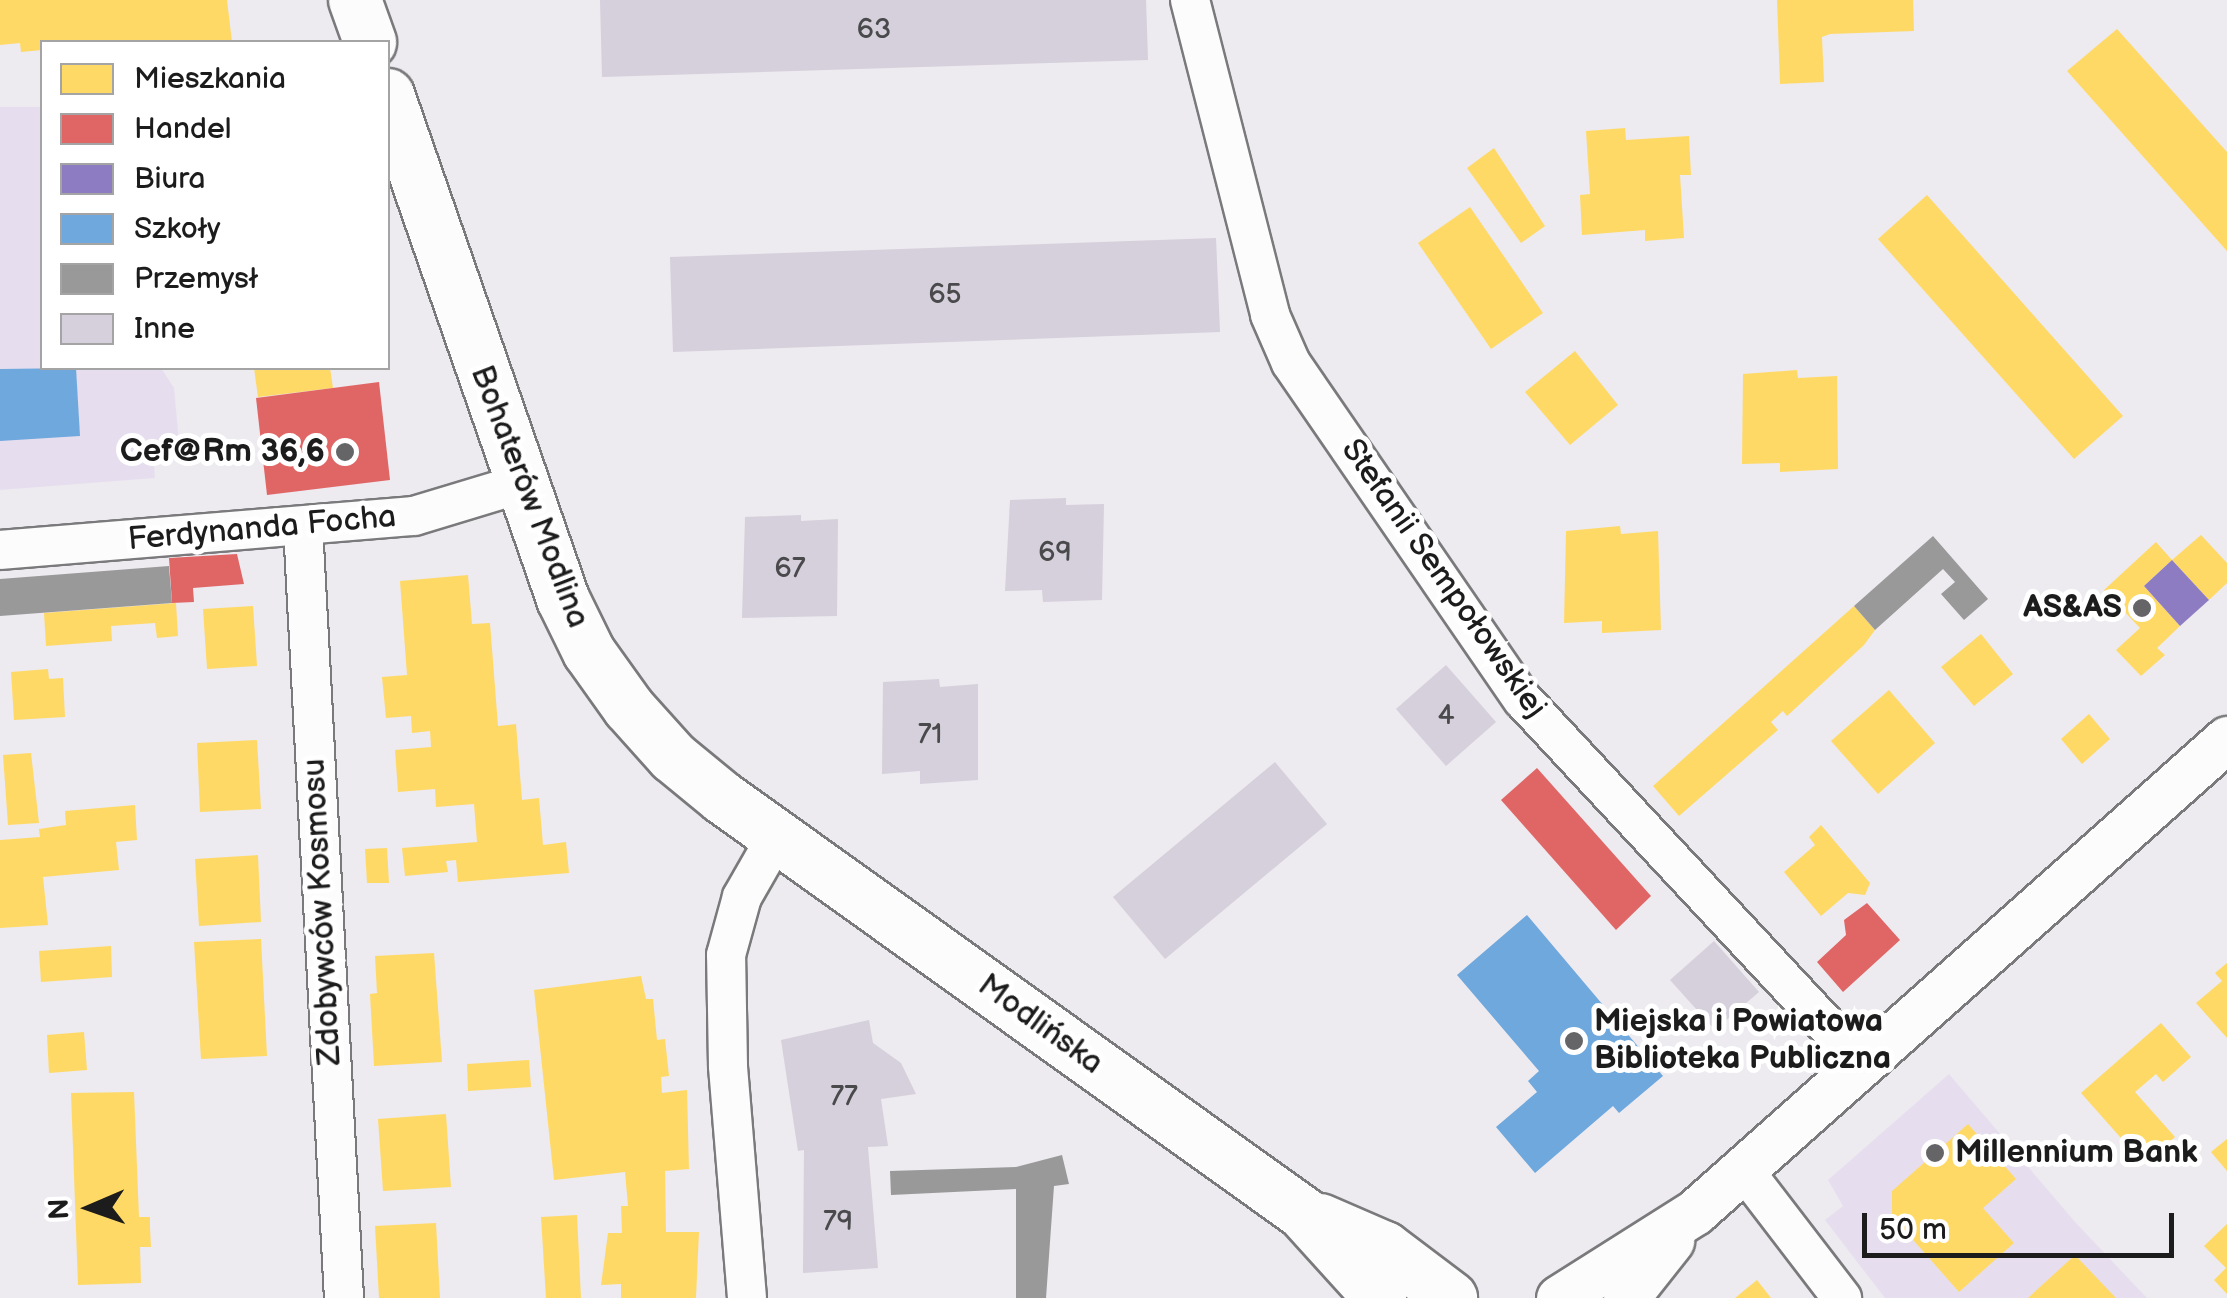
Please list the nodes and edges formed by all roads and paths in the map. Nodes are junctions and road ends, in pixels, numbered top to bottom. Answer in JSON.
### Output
{"nodes":[{"id":1,"x":355,"y":0,"type":"edge"},
{"id":2,"x":1190,"y":0,"type":"edge"},
{"id":3,"x":369,"y":40,"type":"edge"},
{"id":4,"x":390,"y":101,"type":"edge"},
{"id":5,"x":520,"y":484,"type":"junction"},
{"id":6,"x":302,"y":526,"type":"junction"},
{"id":7,"x":0,"y":550,"type":"edge"},
{"id":8,"x":2227,"y":739,"type":"edge"},
{"id":9,"x":777,"y":836,"type":"junction"},
{"id":10,"x":1861,"y":1063,"type":"junction"},
{"id":11,"x":1743,"y":1169,"type":"junction"},
{"id":12,"x":1694,"y":1212,"type":"junction"},
{"id":13,"x":1303,"y":1214,"type":"junction"},
{"id":14,"x":344,"y":1298,"type":"edge"},
{"id":15,"x":748,"y":1298,"type":"edge"},
{"id":16,"x":1380,"y":1298,"type":"edge"},
{"id":17,"x":1451,"y":1298,"type":"edge"},
{"id":18,"x":1560,"y":1298,"type":"edge"},
{"id":19,"x":1626,"y":1298,"type":"edge"},
{"id":20,"x":1842,"y":1298,"type":"edge"}],
"edges":[{"from":1,"to":3,"type":"main road"},
{"from":2,"to":10,"type":"street","name":"Stefanii Sempołowskiej"},
{"from":4,"to":5,"type":"main road","name":"Bohaterów Modlina"},
{"from":5,"to":6,"type":"street","name":"Ferdynanda Focha"},
{"from":5,"to":9,"type":"main road","name":"Bohaterów Modlina"},
{"from":6,"to":7,"type":"street","name":"Ferdynanda Focha"},
{"from":6,"to":14,"type":"street","name":"Zdobywców Kosmosu"},
{"from":8,"to":10,"type":"street"},
{"from":9,"to":13,"type":"main road","name":"Modlińska"},
{"from":9,"to":15,"type":"street"},
{"from":10,"to":11,"type":"street"},
{"from":11,"to":12,"type":"street"},
{"from":11,"to":20,"type":"street"},
{"from":12,"to":18,"type":"street"},
{"from":12,"to":19,"type":"street"},
{"from":13,"to":16,"type":"main road","name":"Modlińska"},
{"from":13,"to":17,"type":"main road","name":"Modlińska"}]}
